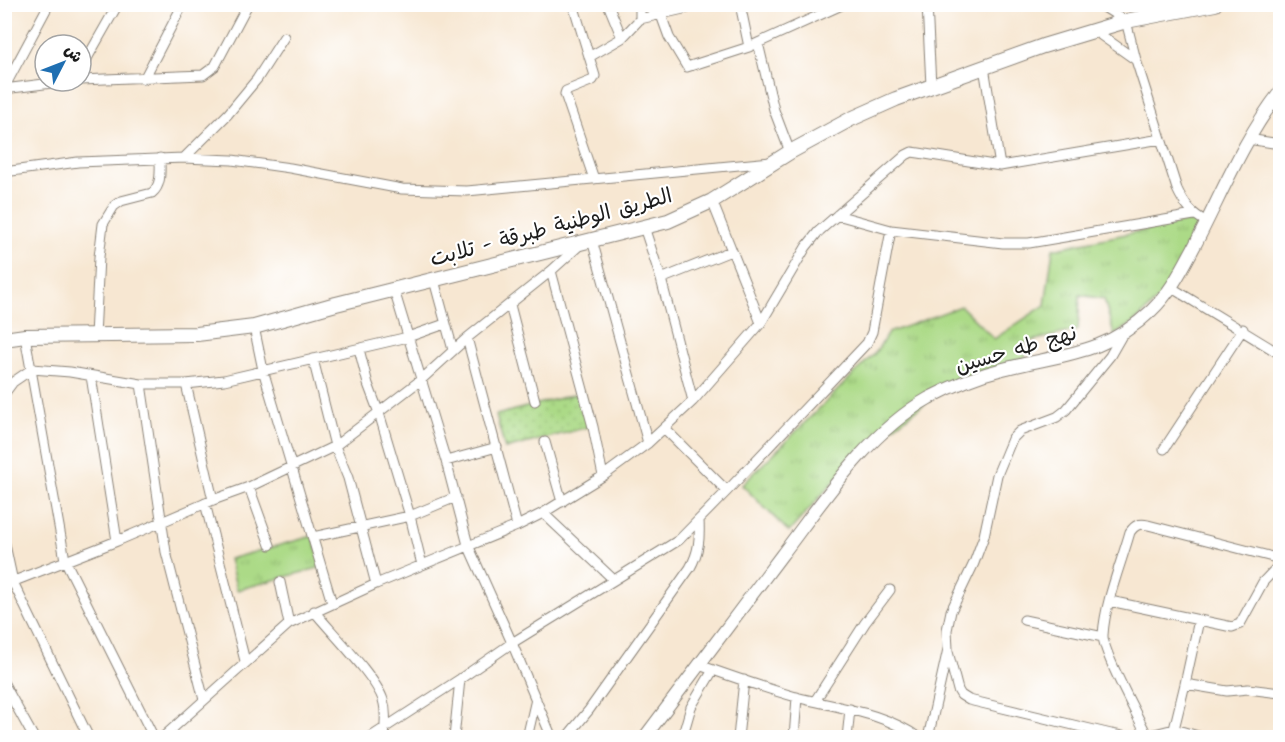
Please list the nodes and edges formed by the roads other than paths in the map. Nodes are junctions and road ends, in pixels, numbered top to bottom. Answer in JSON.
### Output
{"nodes":[{"id":1,"x":49,"y":4,"type":"edge"},
{"id":2,"x":118,"y":4,"type":"edge"},
{"id":3,"x":183,"y":4,"type":"edge"},
{"id":4,"x":248,"y":4,"type":"edge"},
{"id":5,"x":573,"y":4,"type":"edge"},
{"id":6,"x":608,"y":4,"type":"edge"},
{"id":7,"x":640,"y":4,"type":"edge"},
{"id":8,"x":705,"y":4,"type":"edge"},
{"id":9,"x":740,"y":4,"type":"edge"},
{"id":10,"x":844,"y":4,"type":"edge"},
{"id":11,"x":927,"y":4,"type":"edge"},
{"id":12,"x":1215,"y":4,"type":"edge"},
{"id":13,"x":1105,"y":6,"type":"edge"},
{"id":14,"x":682,"y":7,"type":"edge"},
{"id":15,"x":661,"y":15,"type":"junction"},
{"id":16,"x":640,"y":19,"type":"junction"},
{"id":17,"x":1126,"y":21,"type":"junction"},
{"id":18,"x":1095,"y":31,"type":"junction"},
{"id":19,"x":284,"y":37,"type":"dead end"},
{"id":20,"x":622,"y":38,"type":"junction"},
{"id":21,"x":758,"y":43,"type":"junction"},
{"id":22,"x":748,"y":47,"type":"junction"},
{"id":23,"x":93,"y":48,"type":"edge"},
{"id":24,"x":589,"y":57,"type":"junction"},
{"id":25,"x":4,"y":59,"type":"edge"},
{"id":26,"x":1136,"y":60,"type":"junction"},
{"id":27,"x":984,"y":67,"type":"junction"},
{"id":28,"x":9,"y":77,"type":"junction"},
{"id":29,"x":144,"y":79,"type":"junction"},
{"id":30,"x":93,"y":80,"type":"edge"},
{"id":31,"x":33,"y":85,"type":"edge"},
{"id":32,"x":932,"y":86,"type":"junction"},
{"id":33,"x":4,"y":88,"type":"edge"},
{"id":34,"x":1281,"y":92,"type":"edge"},
{"id":35,"x":1161,"y":140,"type":"junction"},
{"id":36,"x":1248,"y":140,"type":"junction"},
{"id":37,"x":1281,"y":144,"type":"edge"},
{"id":38,"x":790,"y":152,"type":"junction"},
{"id":39,"x":160,"y":158,"type":"junction"},
{"id":40,"x":184,"y":158,"type":"junction"},
{"id":41,"x":776,"y":161,"type":"junction"},
{"id":42,"x":1000,"y":166,"type":"junction"},
{"id":43,"x":4,"y":172,"type":"edge"},
{"id":44,"x":594,"y":179,"type":"junction"},
{"id":45,"x":712,"y":201,"type":"junction"},
{"id":46,"x":837,"y":215,"type":"junction"},
{"id":47,"x":1194,"y":215,"type":"junction"},
{"id":48,"x":1207,"y":222,"type":"junction"},
{"id":49,"x":644,"y":227,"type":"junction"},
{"id":50,"x":891,"y":230,"type":"junction"},
{"id":51,"x":587,"y":242,"type":"junction"},
{"id":52,"x":731,"y":251,"type":"junction"},
{"id":53,"x":551,"y":271,"type":"junction"},
{"id":54,"x":661,"y":279,"type":"junction"},
{"id":55,"x":434,"y":280,"type":"junction"},
{"id":56,"x":1172,"y":288,"type":"junction"},
{"id":57,"x":394,"y":290,"type":"junction"},
{"id":58,"x":510,"y":305,"type":"junction"},
{"id":59,"x":761,"y":323,"type":"junction"},
{"id":60,"x":445,"y":324,"type":"junction"},
{"id":61,"x":254,"y":327,"type":"junction"},
{"id":62,"x":1243,"y":329,"type":"junction"},
{"id":63,"x":1122,"y":335,"type":"junction"},
{"id":64,"x":25,"y":336,"type":"junction"},
{"id":65,"x":95,"y":336,"type":"junction"},
{"id":66,"x":408,"y":337,"type":"junction"},
{"id":67,"x":467,"y":338,"type":"junction"},
{"id":68,"x":4,"y":339,"type":"edge"},
{"id":69,"x":359,"y":349,"type":"junction"},
{"id":70,"x":453,"y":350,"type":"junction"},
{"id":71,"x":1281,"y":354,"type":"edge"},
{"id":72,"x":313,"y":359,"type":"junction"},
{"id":73,"x":32,"y":369,"type":"junction"},
{"id":74,"x":263,"y":370,"type":"junction"},
{"id":75,"x":91,"y":376,"type":"junction"},
{"id":76,"x":422,"y":379,"type":"junction"},
{"id":77,"x":141,"y":384,"type":"junction"},
{"id":78,"x":186,"y":384,"type":"junction"},
{"id":79,"x":4,"y":394,"type":"edge"},
{"id":80,"x":535,"y":401,"type":"dead end"},
{"id":81,"x":693,"y":401,"type":"junction"},
{"id":82,"x":379,"y":413,"type":"junction"},
{"id":83,"x":665,"y":429,"type":"junction"},
{"id":84,"x":545,"y":442,"type":"dead end"},
{"id":85,"x":648,"y":442,"type":"junction"},
{"id":86,"x":335,"y":446,"type":"junction"},
{"id":87,"x":497,"y":447,"type":"junction"},
{"id":88,"x":1164,"y":449,"type":"dead end"},
{"id":89,"x":446,"y":461,"type":"junction"},
{"id":90,"x":291,"y":468,"type":"junction"},
{"id":91,"x":603,"y":476,"type":"junction"},
{"id":92,"x":249,"y":487,"type":"junction"},
{"id":93,"x":727,"y":491,"type":"junction"},
{"id":94,"x":456,"y":497,"type":"junction"},
{"id":95,"x":209,"y":502,"type":"junction"},
{"id":96,"x":562,"y":502,"type":"junction"},
{"id":97,"x":543,"y":513,"type":"junction"},
{"id":98,"x":410,"y":516,"type":"junction"},
{"id":99,"x":699,"y":520,"type":"junction"},
{"id":100,"x":161,"y":521,"type":"junction"},
{"id":101,"x":517,"y":526,"type":"junction"},
{"id":102,"x":361,"y":528,"type":"junction"},
{"id":103,"x":313,"y":537,"type":"junction"},
{"id":104,"x":4,"y":540,"type":"edge"},
{"id":105,"x":117,"y":541,"type":"junction"},
{"id":106,"x":468,"y":545,"type":"junction"},
{"id":107,"x":270,"y":546,"type":"dead end"},
{"id":108,"x":1281,"y":558,"type":"edge"},
{"id":109,"x":65,"y":560,"type":"junction"},
{"id":110,"x":1281,"y":564,"type":"edge"},
{"id":111,"x":422,"y":565,"type":"junction"},
{"id":112,"x":614,"y":580,"type":"junction"},
{"id":113,"x":280,"y":582,"type":"dead end"},
{"id":114,"x":9,"y":583,"type":"edge"},
{"id":115,"x":376,"y":584,"type":"junction"},
{"id":116,"x":890,"y":590,"type":"dead end"},
{"id":117,"x":1110,"y":601,"type":"junction"},
{"id":118,"x":332,"y":603,"type":"junction"},
{"id":119,"x":314,"y":611,"type":"junction"},
{"id":120,"x":1024,"y":620,"type":"dead end"},
{"id":121,"x":1199,"y":620,"type":"junction"},
{"id":122,"x":289,"y":624,"type":"junction"},
{"id":123,"x":1103,"y":637,"type":"junction"},
{"id":124,"x":512,"y":643,"type":"junction"},
{"id":125,"x":948,"y":649,"type":"junction"},
{"id":126,"x":245,"y":661,"type":"junction"},
{"id":127,"x":699,"y":665,"type":"junction"},
{"id":128,"x":713,"y":670,"type":"junction"},
{"id":129,"x":460,"y":679,"type":"junction"},
{"id":130,"x":744,"y":680,"type":"junction"},
{"id":131,"x":4,"y":684,"type":"edge"},
{"id":132,"x":1185,"y":684,"type":"junction"},
{"id":133,"x":1281,"y":693,"type":"edge"},
{"id":134,"x":797,"y":697,"type":"junction"},
{"id":135,"x":536,"y":698,"type":"junction"},
{"id":136,"x":204,"y":700,"type":"junction"},
{"id":137,"x":815,"y":700,"type":"junction"},
{"id":138,"x":850,"y":709,"type":"junction"},
{"id":139,"x":26,"y":723,"type":"junction"},
{"id":140,"x":1174,"y":729,"type":"junction"},
{"id":141,"x":384,"y":733,"type":"edge"},
{"id":142,"x":1148,"y":737,"type":"edge"},
{"id":143,"x":23,"y":738,"type":"edge"},
{"id":144,"x":34,"y":738,"type":"edge"},
{"id":145,"x":89,"y":738,"type":"edge"},
{"id":146,"x":154,"y":738,"type":"edge"},
{"id":147,"x":162,"y":738,"type":"edge"},
{"id":148,"x":369,"y":738,"type":"edge"},
{"id":149,"x":454,"y":738,"type":"edge"},
{"id":150,"x":527,"y":738,"type":"edge"},
{"id":151,"x":552,"y":738,"type":"edge"},
{"id":152,"x":566,"y":738,"type":"edge"},
{"id":153,"x":644,"y":738,"type":"edge"},
{"id":154,"x":682,"y":738,"type":"edge"},
{"id":155,"x":738,"y":738,"type":"edge"},
{"id":156,"x":794,"y":738,"type":"edge"},
{"id":157,"x":847,"y":738,"type":"edge"},
{"id":158,"x":919,"y":738,"type":"edge"},
{"id":159,"x":928,"y":738,"type":"edge"},
{"id":160,"x":1132,"y":738,"type":"edge"},
{"id":161,"x":1139,"y":738,"type":"edge"},
{"id":162,"x":1205,"y":738,"type":"edge"}],
"edges":[{"from":1,"to":28,"type":"street"},
{"from":2,"to":23,"type":"street"},
{"from":3,"to":29,"type":"street"},
{"from":4,"to":29,"type":"street"},
{"from":5,"to":24,"type":"street"},
{"from":6,"to":20,"type":"street"},
{"from":7,"to":16,"type":"street"},
{"from":8,"to":14,"type":"street"},
{"from":9,"to":22,"type":"street"},
{"from":10,"to":21,"type":"street"},
{"from":11,"to":32,"type":"street"},
{"from":12,"to":17,"type":"main road","name":"الطريق الوطنية طبرقة - تلابت"},
{"from":13,"to":17,"type":"street"},
{"from":14,"to":15,"type":"street"},
{"from":15,"to":16,"type":"street"},
{"from":15,"to":22,"type":"street"},
{"from":16,"to":20,"type":"street"},
{"from":17,"to":18,"type":"main road","name":"الطريق الوطنية طبرقة - تلابت"},
{"from":17,"to":26,"type":"street"},
{"from":18,"to":26,"type":"street"},
{"from":18,"to":27,"type":"main road","name":"الطريق الوطنية طبرقة - تلابت"},
{"from":19,"to":40,"type":"street"},
{"from":20,"to":24,"type":"street"},
{"from":21,"to":22,"type":"street"},
{"from":21,"to":38,"type":"street"},
{"from":24,"to":44,"type":"street"},
{"from":25,"to":28,"type":"street"},
{"from":26,"to":35,"type":"street"},
{"from":27,"to":32,"type":"main road","name":"الطريق الوطنية طبرقة - تلابت"},
{"from":27,"to":42,"type":"street"},
{"from":28,"to":33,"type":"street"},
{"from":29,"to":30,"type":"street"},
{"from":31,"to":33,"type":"street"},
{"from":32,"to":38,"type":"main road","name":"الطريق الوطنية طبرقة - تلابت"},
{"from":34,"to":36,"type":"main road","name":"نهج طه حسين"},
{"from":35,"to":42,"type":"street"},
{"from":35,"to":47,"type":"street"},
{"from":36,"to":37,"type":"street"},
{"from":36,"to":48,"type":"main road","name":"نهج طه حسين"},
{"from":38,"to":41,"type":"main road","name":"الطريق الوطنية طبرقة - تلابت"},
{"from":39,"to":40,"type":"street"},
{"from":39,"to":43,"type":"street"},
{"from":39,"to":65,"type":"street"},
{"from":40,"to":44,"type":"street"},
{"from":41,"to":44,"type":"street"},
{"from":41,"to":45,"type":"main road","name":"الطريق الوطنية طبرقة - تلابت"},
{"from":42,"to":46,"type":"street"},
{"from":45,"to":49,"type":"main road","name":"الطريق الوطنية طبرقة - تلابت"},
{"from":45,"to":52,"type":"street"},
{"from":46,"to":50,"type":"street"},
{"from":46,"to":59,"type":"street"},
{"from":47,"to":48,"type":"street"},
{"from":47,"to":50,"type":"street"},
{"from":48,"to":56,"type":"main road","name":"نهج طه حسين"},
{"from":49,"to":51,"type":"main road","name":"الطريق الوطنية طبرقة - تلابت"},
{"from":49,"to":54,"type":"street"},
{"from":50,"to":93,"type":"street"},
{"from":51,"to":53,"type":"street"},
{"from":51,"to":55,"type":"main road","name":"الطريق الوطنية طبرقة - تلابت"},
{"from":51,"to":85,"type":"street"},
{"from":52,"to":54,"type":"street"},
{"from":52,"to":59,"type":"street"},
{"from":53,"to":58,"type":"street"},
{"from":53,"to":91,"type":"street"},
{"from":54,"to":81,"type":"street"},
{"from":55,"to":57,"type":"main road","name":"الطريق الوطنية طبرقة - تلابت"},
{"from":55,"to":60,"type":"street"},
{"from":56,"to":62,"type":"street"},
{"from":56,"to":63,"type":"main road","name":"نهج طه حسين"},
{"from":57,"to":61,"type":"main road","name":"الطريق الوطنية طبرقة - تلابت"},
{"from":57,"to":66,"type":"street"},
{"from":58,"to":67,"type":"street"},
{"from":58,"to":80,"type":"street"},
{"from":59,"to":81,"type":"street"},
{"from":60,"to":66,"type":"street"},
{"from":60,"to":70,"type":"street"},
{"from":61,"to":65,"type":"main road","name":"الطريق الوطنية طبرقة - تلابت"},
{"from":61,"to":74,"type":"street"},
{"from":62,"to":71,"type":"street"},
{"from":62,"to":88,"type":"street"},
{"from":63,"to":125,"type":"street"},
{"from":63,"to":127,"type":"main road","name":"نهج طه حسين"},
{"from":64,"to":65,"type":"main road","name":"الطريق الوطنية طبرقة - تلابت"},
{"from":64,"to":68,"type":"main road","name":"الطريق الوطنية طبرقة - تلابت"},
{"from":64,"to":73,"type":"street"},
{"from":66,"to":69,"type":"street"},
{"from":66,"to":76,"type":"street"},
{"from":67,"to":70,"type":"street"},
{"from":67,"to":87,"type":"street"},
{"from":69,"to":72,"type":"street"},
{"from":69,"to":82,"type":"street"},
{"from":70,"to":76,"type":"street"},
{"from":72,"to":74,"type":"street"},
{"from":72,"to":86,"type":"street"},
{"from":73,"to":75,"type":"street"},
{"from":73,"to":79,"type":"street"},
{"from":73,"to":109,"type":"street"},
{"from":74,"to":78,"type":"street"},
{"from":74,"to":90,"type":"street"},
{"from":75,"to":77,"type":"street"},
{"from":75,"to":105,"type":"street"},
{"from":76,"to":82,"type":"street"},
{"from":76,"to":89,"type":"street"},
{"from":77,"to":78,"type":"street"},
{"from":77,"to":100,"type":"street"},
{"from":78,"to":95,"type":"street"},
{"from":81,"to":83,"type":"street"},
{"from":82,"to":86,"type":"street"},
{"from":82,"to":98,"type":"street"},
{"from":83,"to":85,"type":"street"},
{"from":83,"to":93,"type":"street"},
{"from":84,"to":96,"type":"street"},
{"from":85,"to":91,"type":"street"},
{"from":86,"to":90,"type":"street"},
{"from":86,"to":102,"type":"street"},
{"from":87,"to":89,"type":"street"},
{"from":87,"to":101,"type":"street"},
{"from":89,"to":94,"type":"street"},
{"from":90,"to":92,"type":"street"},
{"from":90,"to":103,"type":"street"},
{"from":91,"to":96,"type":"street"},
{"from":92,"to":95,"type":"street"},
{"from":92,"to":107,"type":"street"},
{"from":93,"to":99,"type":"street"},
{"from":94,"to":98,"type":"street"},
{"from":94,"to":106,"type":"street"},
{"from":95,"to":100,"type":"street"},
{"from":95,"to":126,"type":"street"},
{"from":96,"to":97,"type":"street"},
{"from":97,"to":101,"type":"street"},
{"from":97,"to":112,"type":"street"},
{"from":98,"to":102,"type":"street"},
{"from":98,"to":111,"type":"street"},
{"from":99,"to":112,"type":"street"},
{"from":99,"to":152,"type":"street"},
{"from":100,"to":105,"type":"street"},
{"from":100,"to":136,"type":"street"},
{"from":101,"to":106,"type":"street"},
{"from":102,"to":103,"type":"street"},
{"from":102,"to":115,"type":"street"},
{"from":103,"to":118,"type":"street"},
{"from":104,"to":114,"type":"street"},
{"from":105,"to":109,"type":"street"},
{"from":106,"to":111,"type":"street"},
{"from":106,"to":124,"type":"street"},
{"from":108,"to":117,"type":"street"},
{"from":109,"to":114,"type":"street"},
{"from":109,"to":146,"type":"street"},
{"from":110,"to":121,"type":"street"},
{"from":111,"to":115,"type":"street"},
{"from":112,"to":124,"type":"street"},
{"from":113,"to":122,"type":"street"},
{"from":114,"to":145,"type":"street"},
{"from":115,"to":118,"type":"street"},
{"from":116,"to":137,"type":"street"},
{"from":117,"to":121,"type":"street"},
{"from":117,"to":123,"type":"street"},
{"from":118,"to":119,"type":"street"},
{"from":119,"to":122,"type":"street"},
{"from":119,"to":141,"type":"street"},
{"from":120,"to":123,"type":"street"},
{"from":121,"to":132,"type":"street"},
{"from":122,"to":126,"type":"street"},
{"from":123,"to":142,"type":"street"},
{"from":124,"to":129,"type":"street"},
{"from":124,"to":135,"type":"street"},
{"from":125,"to":159,"type":"street"},
{"from":125,"to":160,"type":"street"},
{"from":126,"to":136,"type":"street"},
{"from":127,"to":128,"type":"street"},
{"from":127,"to":153,"type":"main road","name":"نهج طه حسين"},
{"from":128,"to":130,"type":"street"},
{"from":128,"to":154,"type":"street"},
{"from":129,"to":141,"type":"street"},
{"from":129,"to":149,"type":"street"},
{"from":130,"to":134,"type":"street"},
{"from":130,"to":155,"type":"street"},
{"from":131,"to":139,"type":"street"},
{"from":132,"to":133,"type":"street"},
{"from":132,"to":140,"type":"street"},
{"from":134,"to":137,"type":"street"},
{"from":134,"to":156,"type":"street"},
{"from":135,"to":150,"type":"street"},
{"from":135,"to":151,"type":"street"},
{"from":136,"to":147,"type":"street"},
{"from":137,"to":138,"type":"street"},
{"from":138,"to":157,"type":"street"},
{"from":138,"to":158,"type":"street"},
{"from":139,"to":143,"type":"street"},
{"from":139,"to":144,"type":"street"},
{"from":140,"to":142,"type":"street"},
{"from":140,"to":162,"type":"street"},
{"from":141,"to":148,"type":"street"},
{"from":142,"to":161,"type":"street"}]}
